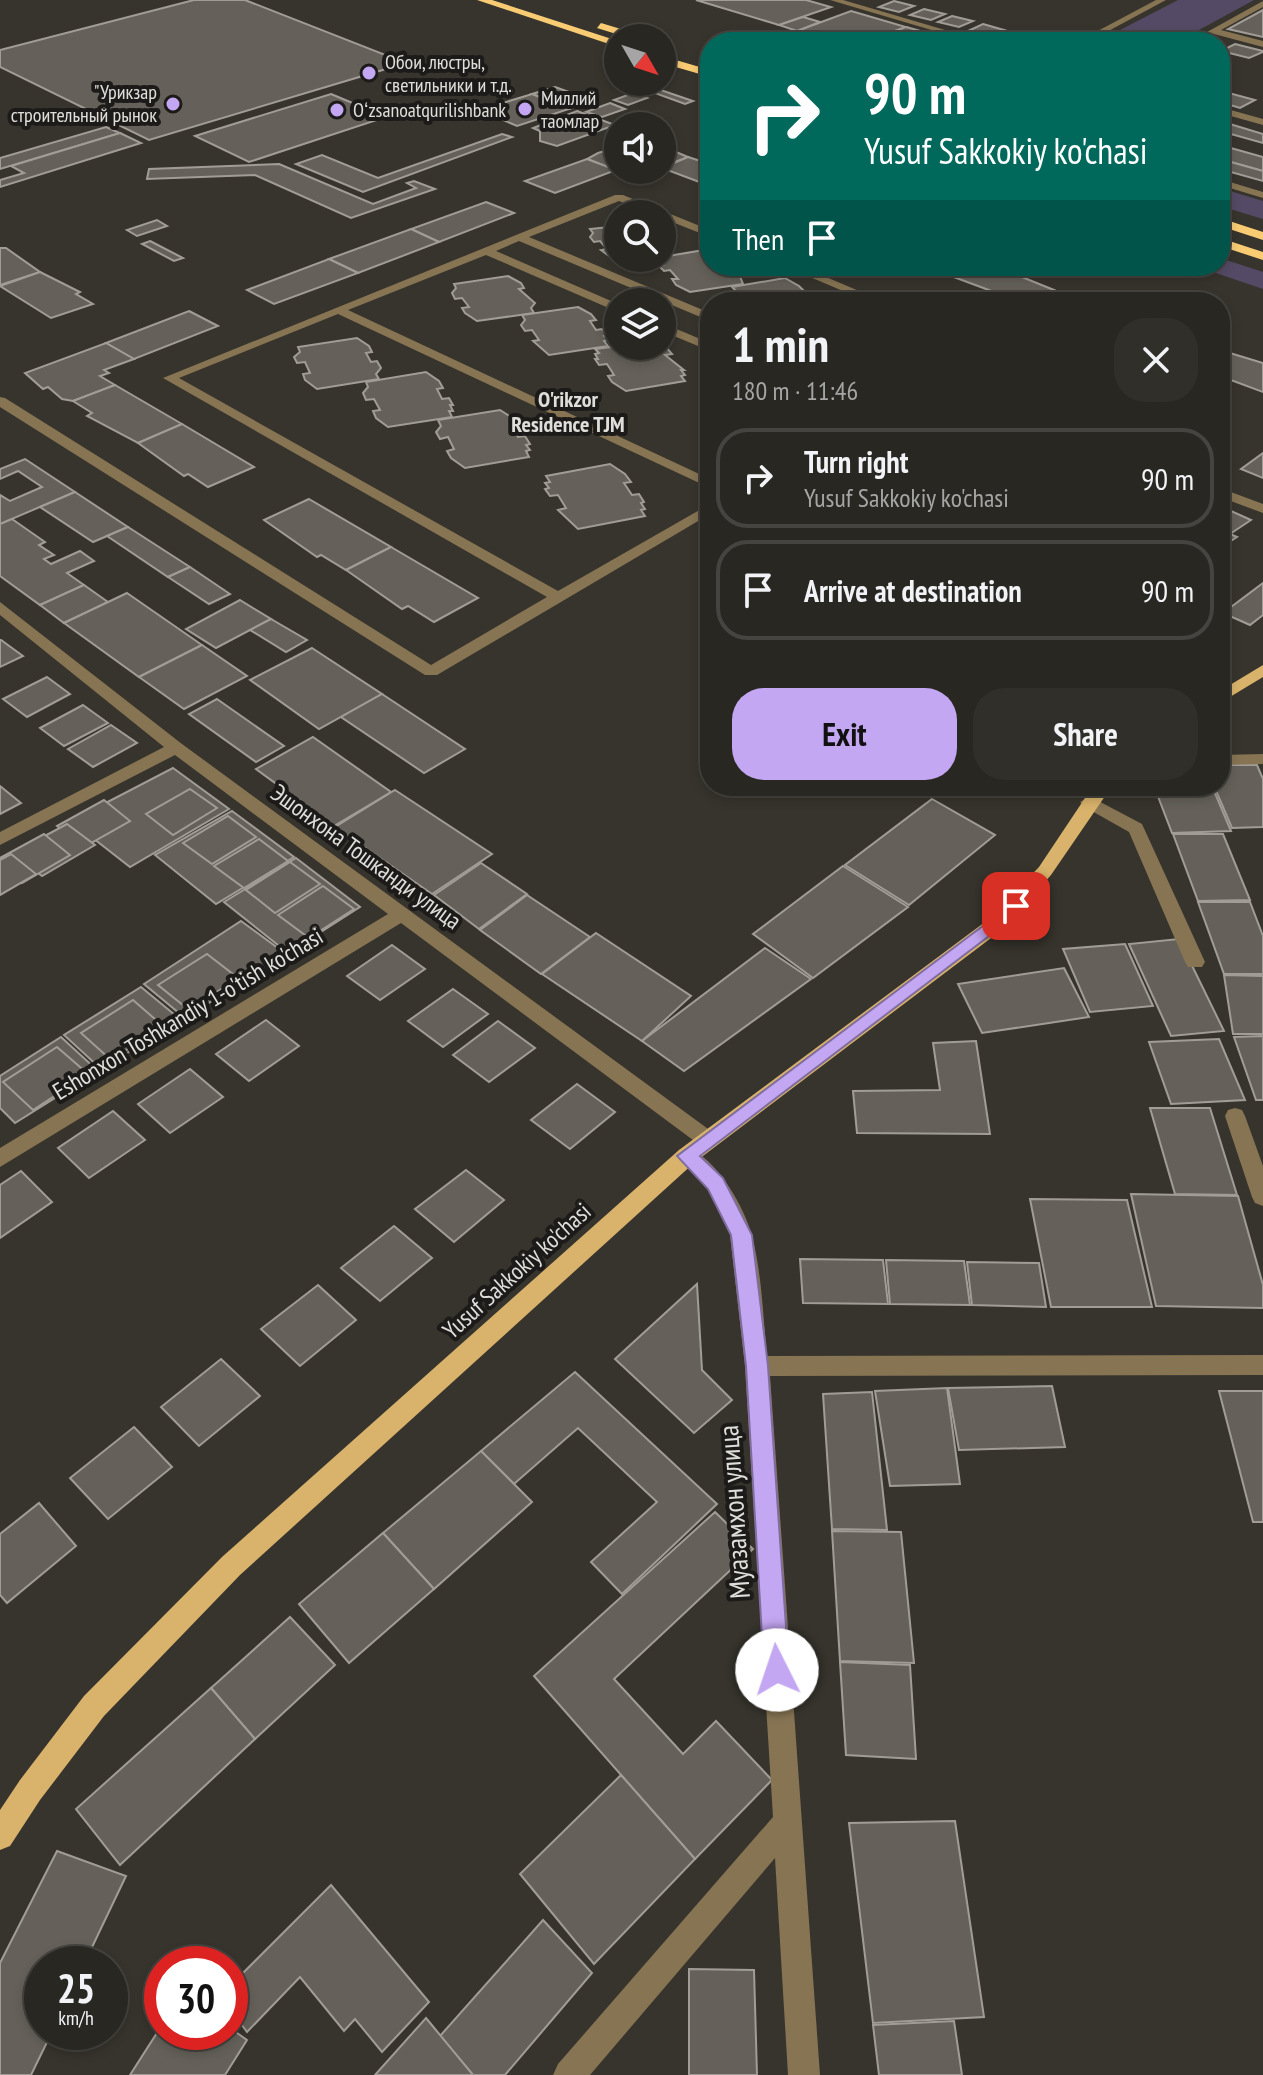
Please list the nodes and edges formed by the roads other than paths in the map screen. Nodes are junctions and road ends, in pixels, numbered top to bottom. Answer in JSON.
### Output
{"nodes":[{"id":1,"x":482,"y":0,"type":"edge"},
{"id":2,"x":519,"y":0,"type":"edge"},
{"id":3,"x":834,"y":0,"type":"edge"},
{"id":4,"x":1143,"y":0,"type":"edge"},
{"id":5,"x":1159,"y":2,"type":"edge"},
{"id":6,"x":1263,"y":4,"type":"edge"},
{"id":7,"x":604,"y":27,"type":"edge"},
{"id":8,"x":1213,"y":31,"type":"joint"},
{"id":9,"x":947,"y":32,"type":"edge"},
{"id":10,"x":1100,"y":32,"type":"edge"},
{"id":11,"x":1217,"y":32,"type":"edge"},
{"id":12,"x":1230,"y":35,"type":"edge"},
{"id":13,"x":604,"y":39,"type":"edge"},
{"id":14,"x":1263,"y":44,"type":"edge"},
{"id":15,"x":676,"y":63,"type":"edge"},
{"id":16,"x":700,"y":71,"type":"edge"},
{"id":17,"x":1230,"y":113,"type":"edge"},
{"id":18,"x":1263,"y":122,"type":"edge"},
{"id":19,"x":1230,"y":185,"type":"edge"},
{"id":20,"x":1263,"y":195,"type":"edge"},
{"id":21,"x":604,"y":203,"type":"edge"},
{"id":22,"x":676,"y":220,"type":"edge"},
{"id":23,"x":1230,"y":225,"type":"edge"},
{"id":24,"x":1243,"y":229,"type":"junction"},
{"id":25,"x":700,"y":230,"type":"edge"},
{"id":26,"x":1230,"y":236,"type":"edge"},
{"id":27,"x":1263,"y":236,"type":"edge"},
{"id":28,"x":519,"y":237,"type":"junction"},
{"id":29,"x":1230,"y":245,"type":"edge"},
{"id":30,"x":485,"y":250,"type":"junction"},
{"id":31,"x":1263,"y":256,"type":"edge"},
{"id":32,"x":815,"y":276,"type":"edge"},
{"id":33,"x":854,"y":292,"type":"edge"},
{"id":34,"x":604,"y":302,"type":"edge"},
{"id":35,"x":338,"y":310,"type":"junction"},
{"id":36,"x":700,"y":313,"type":"edge"},
{"id":37,"x":676,"y":333,"type":"edge"},
{"id":38,"x":700,"y":343,"type":"edge"},
{"id":39,"x":0,"y":401,"type":"edge"},
{"id":40,"x":700,"y":479,"type":"edge"},
{"id":41,"x":1230,"y":496,"type":"edge"},
{"id":42,"x":1263,"y":509,"type":"edge"},
{"id":43,"x":700,"y":514,"type":"edge"},
{"id":44,"x":558,"y":597,"type":"junction"},
{"id":45,"x":1,"y":609,"type":"edge"},
{"id":46,"x":1263,"y":670,"type":"edge"},
{"id":47,"x":1230,"y":691,"type":"edge"},
{"id":48,"x":176,"y":748,"type":"junction"},
{"id":49,"x":1263,"y":759,"type":"edge"},
{"id":50,"x":1230,"y":760,"type":"edge"},
{"id":51,"x":1095,"y":796,"type":"edge"},
{"id":52,"x":1098,"y":796,"type":"edge"},
{"id":53,"x":0,"y":839,"type":"edge"},
{"id":54,"x":403,"y":913,"type":"junction"},
{"id":55,"x":1195,"y":962,"type":"dead end"},
{"id":56,"x":1235,"y":1116,"type":"dead end"},
{"id":57,"x":697,"y":1148,"type":"junction"},
{"id":58,"x":0,"y":1159,"type":"edge"},
{"id":59,"x":1263,"y":1197,"type":"edge"},
{"id":60,"x":1263,"y":1365,"type":"edge"},
{"id":61,"x":757,"y":1366,"type":"junction"},
{"id":62,"x":787,"y":1822,"type":"junction"},
{"id":63,"x":0,"y":1836,"type":"edge"},
{"id":64,"x":569,"y":2075,"type":"edge"},
{"id":65,"x":804,"y":2075,"type":"edge"}],
"edges":[{"from":1,"to":13,"type":"highway"},
{"from":2,"to":7,"type":"highway"},
{"from":3,"to":9,"type":"street"},
{"from":4,"to":5,"type":"street"},
{"from":5,"to":10,"type":"street"},
{"from":6,"to":8,"type":"street"},
{"from":8,"to":11,"type":"street"},
{"from":12,"to":14,"type":"street"},
{"from":15,"to":16,"type":"highway"},
{"from":17,"to":18,"type":"street"},
{"from":19,"to":20,"type":"street"},
{"from":21,"to":28,"type":"street"},
{"from":22,"to":25,"type":"street"},
{"from":23,"to":24,"type":"highway"},
{"from":24,"to":26,"type":"highway"},
{"from":24,"to":27,"type":"highway"},
{"from":28,"to":30,"type":"street"},
{"from":28,"to":36,"type":"street"},
{"from":29,"to":31,"type":"highway"},
{"from":30,"to":34,"type":"street"},
{"from":30,"to":35,"type":"street"},
{"from":32,"to":33,"type":"street"},
{"from":35,"to":40,"type":"street"},
{"from":35,"to":44,"type":"street"},
{"from":37,"to":38,"type":"street"},
{"from":39,"to":44,"type":"street"},
{"from":41,"to":42,"type":"street"},
{"from":43,"to":44,"type":"street"},
{"from":45,"to":48,"type":"street","name":"Эшонхона Тошканди улица"},
{"from":46,"to":47,"type":"main road"},
{"from":48,"to":53,"type":"street"},
{"from":48,"to":54,"type":"street","name":"Эшонхона Тошканди улица"},
{"from":49,"to":50,"type":"street"},
{"from":51,"to":57,"type":"main road","name":"Yusuf Sakkokiy ko'chasi"},
{"from":52,"to":55,"type":"street"},
{"from":54,"to":57,"type":"street","name":"Эшонхона Тошканди улица"},
{"from":54,"to":58,"type":"street","name":"Eshonxon Toshkandiy 1-o'tish ko'chasi"},
{"from":56,"to":59,"type":"street"},
{"from":57,"to":61,"type":"street","name":"Муазамхон улица"},
{"from":57,"to":63,"type":"main road","name":"Yusuf Sakkokiy ko'chasi"},
{"from":60,"to":61,"type":"street"},
{"from":61,"to":62,"type":"street","name":"Муазамхон улица"},
{"from":62,"to":64,"type":"street"},
{"from":62,"to":65,"type":"street","name":"Муазамхон улица"}]}
